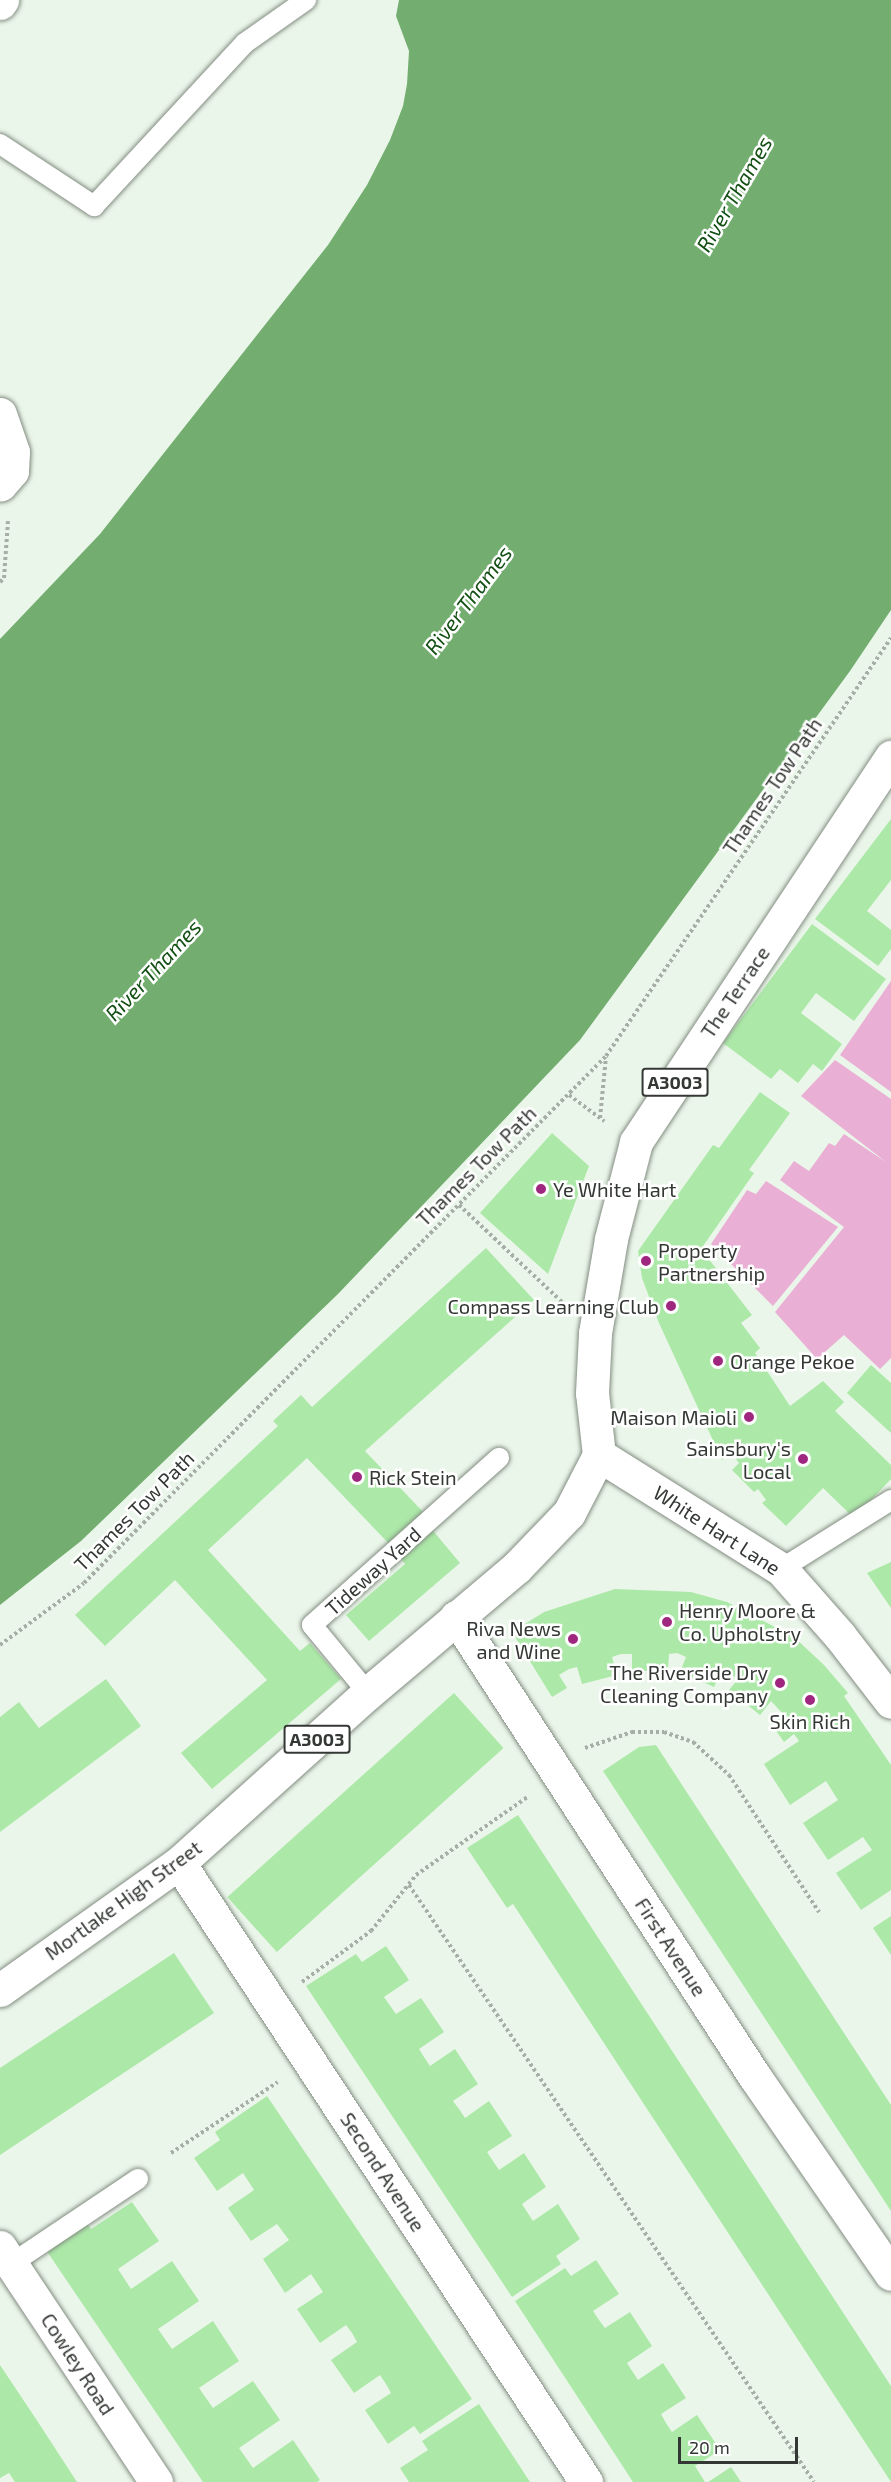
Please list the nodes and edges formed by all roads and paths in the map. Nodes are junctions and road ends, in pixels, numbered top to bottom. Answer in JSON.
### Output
{"nodes":[{"id":1,"x":306,"y":0,"type":"edge"},
{"id":2,"x":0,"y":144,"type":"edge"},
{"id":3,"x":0,"y":414,"type":"edge"},
{"id":4,"x":6,"y":478,"type":"edge"},
{"id":5,"x":0,"y":582,"type":"edge"},
{"id":6,"x":891,"y":638,"type":"edge"},
{"id":7,"x":891,"y":757,"type":"edge"},
{"id":8,"x":606,"y":1056,"type":"junction"},
{"id":9,"x":568,"y":1095,"type":"junction"},
{"id":10,"x":600,"y":1119,"type":"junction"},
{"id":11,"x":608,"y":1124,"type":"dead end"},
{"id":12,"x":459,"y":1205,"type":"junction"},
{"id":13,"x":595,"y":1333,"type":"junction"},
{"id":14,"x":599,"y":1455,"type":"junction"},
{"id":15,"x":499,"y":1458,"type":"dead end"},
{"id":16,"x":891,"y":1500,"type":"edge"},
{"id":17,"x":781,"y":1569,"type":"junction"},
{"id":18,"x":456,"y":1617,"type":"junction"},
{"id":19,"x":0,"y":1644,"type":"edge"},
{"id":20,"x":369,"y":1693,"type":"junction"},
{"id":21,"x":891,"y":1702,"type":"edge"},
{"id":22,"x":556,"y":1771,"type":"junction"},
{"id":23,"x":179,"y":1863,"type":"junction"},
{"id":24,"x":409,"y":1885,"type":"junction"},
{"id":25,"x":819,"y":1912,"type":"dead end"},
{"id":26,"x":0,"y":1990,"type":"edge"},
{"id":27,"x":271,"y":2004,"type":"junction"},
{"id":28,"x":310,"y":2061,"type":"junction"},
{"id":29,"x":171,"y":2153,"type":"dead end"},
{"id":30,"x":138,"y":2179,"type":"dead end"},
{"id":31,"x":6,"y":2255,"type":"edge"},
{"id":32,"x":891,"y":2274,"type":"edge"},
{"id":33,"x":156,"y":2482,"type":"edge"},
{"id":34,"x":586,"y":2482,"type":"edge"},
{"id":35,"x":814,"y":2482,"type":"edge"}],
"edges":[{"from":1,"to":2,"type":"lane"},
{"from":3,"to":4,"type":"street"},
{"from":4,"to":5,"type":"path"},
{"from":6,"to":8,"type":"path","name":"Thames Tow Path"},
{"from":7,"to":13,"type":"street","name":"The Terrace","number":"A3003"},
{"from":8,"to":9,"type":"path","name":"Thames Tow Path"},
{"from":8,"to":10,"type":"path"},
{"from":9,"to":10,"type":"path"},
{"from":9,"to":12,"type":"path","name":"Thames Tow Path"},
{"from":10,"to":11,"type":"path"},
{"from":12,"to":13,"type":"path"},
{"from":12,"to":19,"type":"path","name":"Thames Tow Path"},
{"from":13,"to":14,"type":"street","name":"The Terrace","number":"A3003"},
{"from":14,"to":17,"type":"street","name":"White Hart Lane"},
{"from":14,"to":18,"type":"street","name":"Mortlake High Street","number":"A3003"},
{"from":15,"to":20,"type":"lane","name":"Tideway Yard"},
{"from":16,"to":17,"type":"lane"},
{"from":17,"to":21,"type":"street","name":"White Hart Lane"},
{"from":18,"to":20,"type":"street","name":"Mortlake High Street","number":"A3003"},
{"from":18,"to":22,"type":"street","name":"First Avenue"},
{"from":20,"to":23,"type":"street","name":"Mortlake High Street","number":"A3003"},
{"from":22,"to":24,"type":"path"},
{"from":22,"to":25,"type":"path"},
{"from":22,"to":32,"type":"street","name":"First Avenue"},
{"from":23,"to":26,"type":"street","name":"Mortlake High Street","number":"A3003"},
{"from":23,"to":27,"type":"street","name":"Second Avenue"},
{"from":24,"to":27,"type":"path"},
{"from":24,"to":35,"type":"path"},
{"from":27,"to":28,"type":"street","name":"Second Avenue"},
{"from":28,"to":29,"type":"path"},
{"from":28,"to":34,"type":"street","name":"Second Avenue"},
{"from":30,"to":31,"type":"lane"},
{"from":31,"to":33,"type":"street","name":"Cowley Road"}]}
